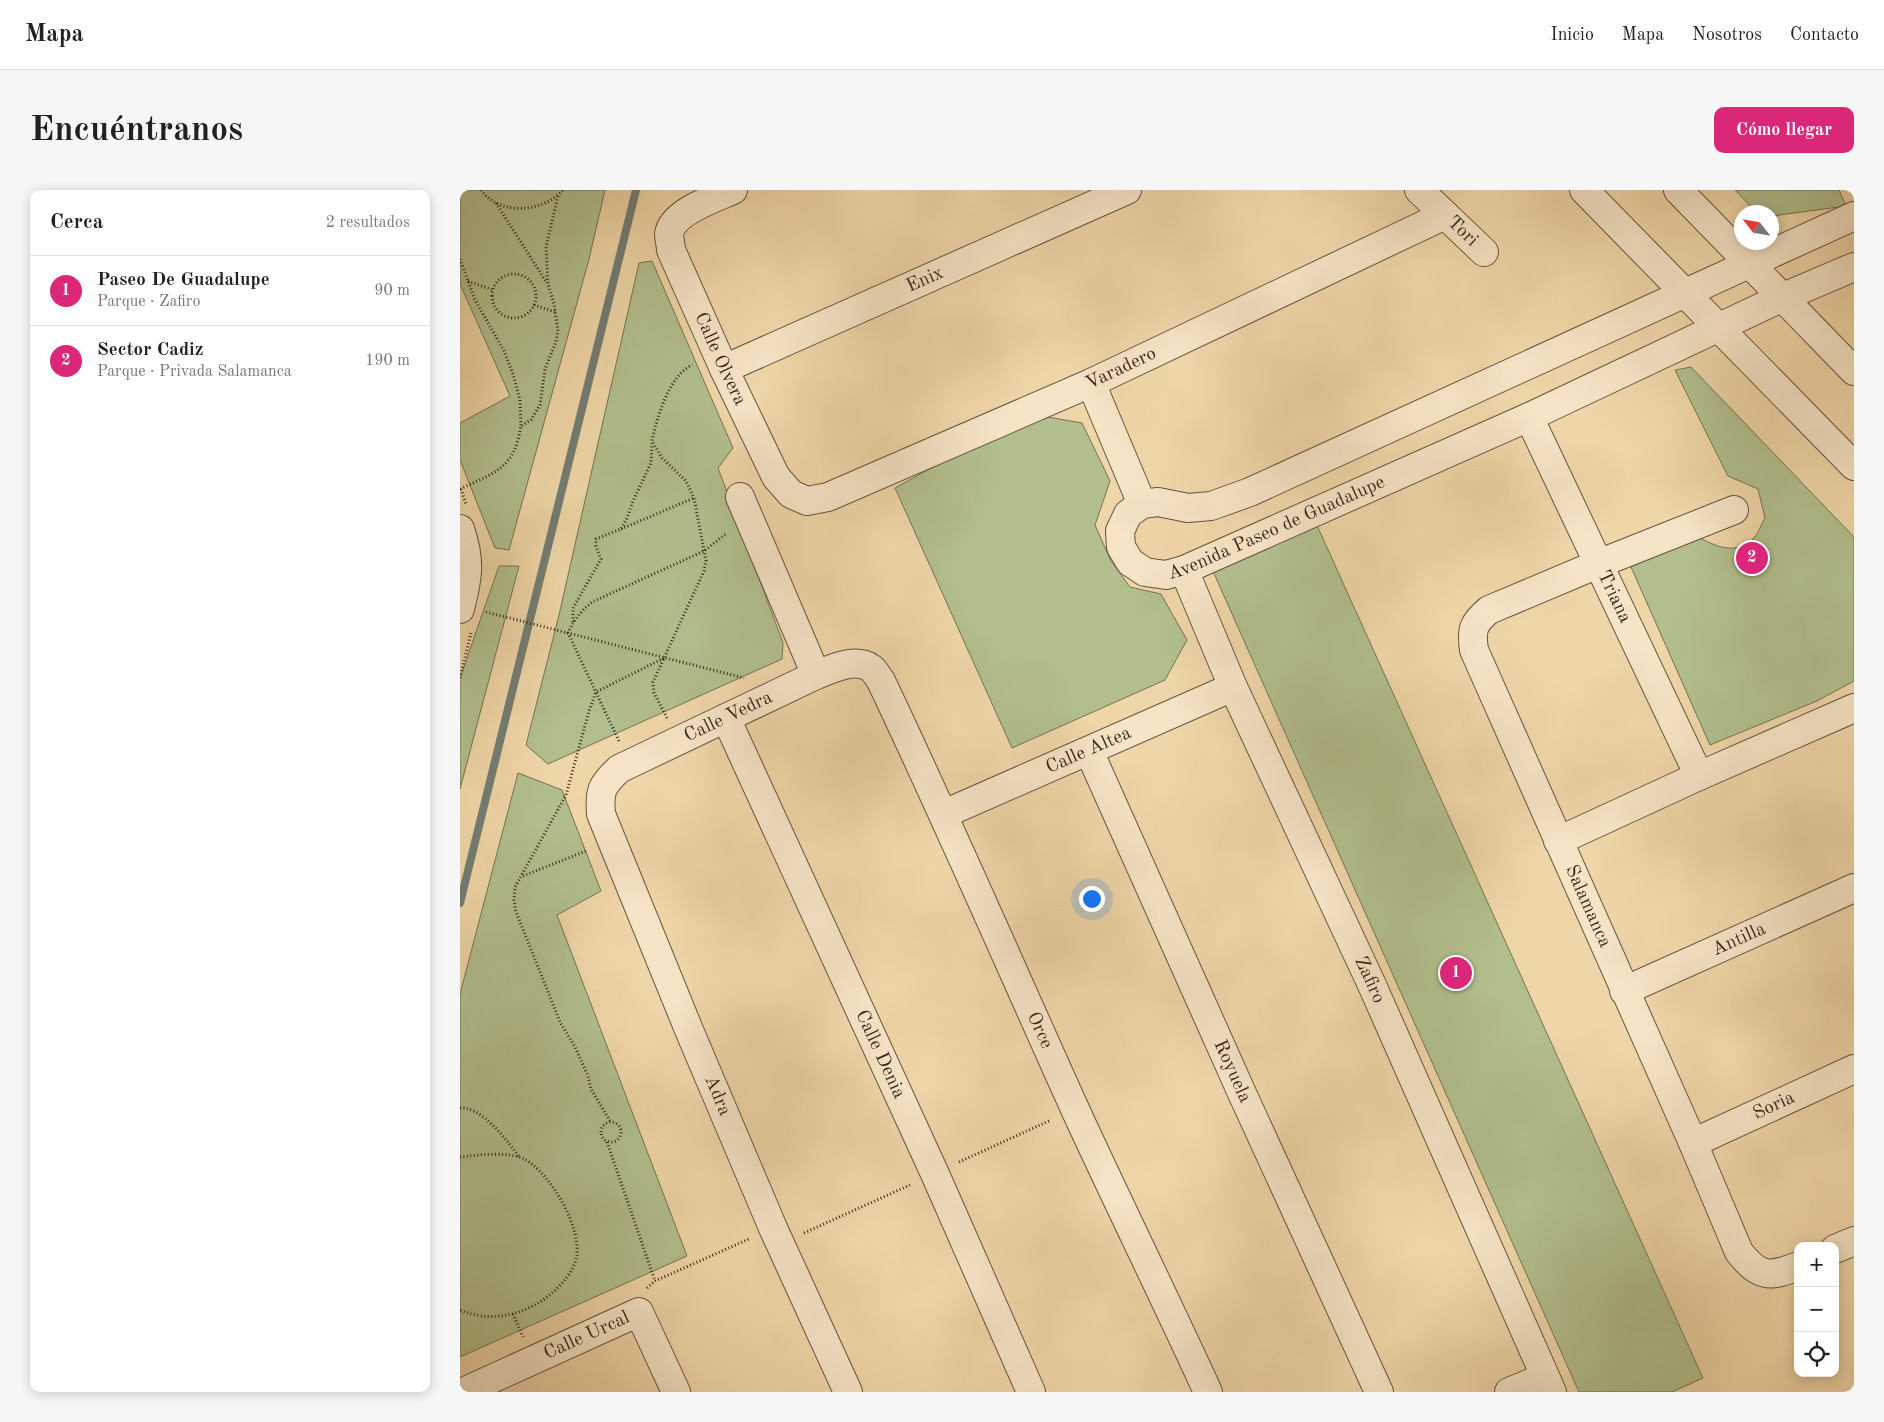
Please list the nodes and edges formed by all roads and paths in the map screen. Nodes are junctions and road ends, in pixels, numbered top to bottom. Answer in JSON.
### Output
{"nodes":[{"id":1,"x":481,"y":190,"type":"edge"},
{"id":2,"x":563,"y":190,"type":"edge"},
{"id":3,"x":733,"y":190,"type":"edge"},
{"id":4,"x":1127,"y":190,"type":"edge"},
{"id":5,"x":1419,"y":190,"type":"edge"},
{"id":6,"x":1584,"y":190,"type":"edge"},
{"id":7,"x":1678,"y":190,"type":"edge"},
{"id":8,"x":558,"y":196,"type":"junction"},
{"id":9,"x":496,"y":203,"type":"junction"},
{"id":10,"x":1445,"y":216,"type":"junction"},
{"id":11,"x":1854,"y":216,"type":"edge"},
{"id":12,"x":1484,"y":252,"type":"dead end"},
{"id":13,"x":460,"y":259,"type":"edge"},
{"id":14,"x":1749,"y":264,"type":"junction"},
{"id":15,"x":1854,"y":267,"type":"edge"},
{"id":16,"x":468,"y":281,"type":"junction"},
{"id":17,"x":548,"y":284,"type":"junction"},
{"id":18,"x":493,"y":290,"type":"junction"},
{"id":19,"x":1685,"y":294,"type":"junction"},
{"id":20,"x":1781,"y":298,"type":"junction"},
{"id":21,"x":534,"y":305,"type":"junction"},
{"id":22,"x":555,"y":312,"type":"junction"},
{"id":23,"x":1720,"y":328,"type":"junction"},
{"id":24,"x":720,"y":361,"type":"junction"},
{"id":25,"x":1854,"y":371,"type":"edge"},
{"id":26,"x":1091,"y":383,"type":"junction"},
{"id":27,"x":1529,"y":417,"type":"junction"},
{"id":28,"x":521,"y":426,"type":"junction"},
{"id":29,"x":652,"y":442,"type":"junction"},
{"id":30,"x":1854,"y":466,"type":"edge"},
{"id":31,"x":460,"y":489,"type":"edge"},
{"id":32,"x":791,"y":494,"type":"joint"},
{"id":33,"x":694,"y":498,"type":"junction"},
{"id":34,"x":1142,"y":504,"type":"junction"},
{"id":35,"x":745,"y":506,"type":"joint"},
{"id":36,"x":1734,"y":510,"type":"dead end"},
{"id":37,"x":460,"y":529,"type":"edge"},
{"id":38,"x":621,"y":529,"type":"junction"},
{"id":39,"x":704,"y":551,"type":"junction"},
{"id":40,"x":1598,"y":564,"type":"junction"},
{"id":41,"x":1184,"y":570,"type":"junction"},
{"id":42,"x":460,"y":609,"type":"edge"},
{"id":43,"x":490,"y":613,"type":"dead end"},
{"id":44,"x":573,"y":622,"type":"junction"},
{"id":45,"x":568,"y":633,"type":"junction"},
{"id":46,"x":664,"y":658,"type":"junction"},
{"id":47,"x":872,"y":668,"type":"joint"},
{"id":48,"x":816,"y":674,"type":"junction"},
{"id":49,"x":1233,"y":687,"type":"junction"},
{"id":50,"x":786,"y":689,"type":"junction"},
{"id":51,"x":596,"y":692,"type":"junction"},
{"id":52,"x":1854,"y":708,"type":"edge"},
{"id":53,"x":726,"y":718,"type":"junction"},
{"id":54,"x":680,"y":740,"type":"junction"},
{"id":55,"x":1089,"y":751,"type":"junction"},
{"id":56,"x":629,"y":764,"type":"junction"},
{"id":57,"x":1699,"y":776,"type":"junction"},
{"id":58,"x":599,"y":796,"type":"joint"},
{"id":59,"x":944,"y":814,"type":"junction"},
{"id":60,"x":612,"y":840,"type":"junction"},
{"id":61,"x":1558,"y":841,"type":"junction"},
{"id":62,"x":522,"y":876,"type":"junction"},
{"id":63,"x":1854,"y":888,"type":"edge"},
{"id":64,"x":1624,"y":991,"type":"junction"},
{"id":65,"x":1854,"y":1069,"type":"edge"},
{"id":66,"x":460,"y":1108,"type":"edge"},
{"id":67,"x":610,"y":1121,"type":"junction"},
{"id":68,"x":607,"y":1142,"type":"junction"},
{"id":69,"x":1693,"y":1143,"type":"junction"},
{"id":70,"x":460,"y":1157,"type":"edge"},
{"id":71,"x":520,"y":1158,"type":"junction"},
{"id":72,"x":773,"y":1228,"type":"junction"},
{"id":73,"x":1854,"y":1241,"type":"edge"},
{"id":74,"x":1839,"y":1247,"type":"edge"},
{"id":75,"x":1794,"y":1268,"type":"edge"},
{"id":76,"x":655,"y":1282,"type":"junction"},
{"id":77,"x":460,"y":1310,"type":"edge"},
{"id":78,"x":639,"y":1312,"type":"junction"},
{"id":79,"x":495,"y":1385,"type":"edge"},
{"id":80,"x":1549,"y":1385,"type":"edge"},
{"id":81,"x":463,"y":1392,"type":"edge"},
{"id":82,"x":676,"y":1392,"type":"edge"},
{"id":83,"x":848,"y":1392,"type":"edge"},
{"id":84,"x":1031,"y":1392,"type":"edge"},
{"id":85,"x":1208,"y":1392,"type":"edge"},
{"id":86,"x":1379,"y":1392,"type":"edge"},
{"id":87,"x":1509,"y":1392,"type":"edge"}],
"edges":[{"from":1,"to":9,"type":"path"},
{"from":2,"to":8,"type":"path"},
{"from":3,"to":24,"type":"street","name":"Calle Olvera"},
{"from":4,"to":24,"type":"street","name":"Enix"},
{"from":5,"to":10,"type":"street","name":"Tori"},
{"from":6,"to":19,"type":"street"},
{"from":7,"to":14,"type":"street"},
{"from":8,"to":9,"type":"path"},
{"from":8,"to":17,"type":"path"},
{"from":9,"to":17,"type":"path"},
{"from":10,"to":12,"type":"street","name":"Tori"},
{"from":10,"to":26,"type":"street","name":"Varadero"},
{"from":11,"to":14,"type":"street"},
{"from":13,"to":16,"type":"path"},
{"from":14,"to":19,"type":"street"},
{"from":14,"to":20,"type":"street"},
{"from":15,"to":20,"type":"street","name":"Avenida Paseo de Guadalupe"},
{"from":16,"to":18,"type":"path"},
{"from":16,"to":28,"type":"path"},
{"from":17,"to":22,"type":"path"},
{"from":18,"to":21,"type":"path"},
{"from":18,"to":21,"type":"path"},
{"from":19,"to":23,"type":"street"},
{"from":19,"to":34,"type":"street"},
{"from":20,"to":23,"type":"street","name":"Avenida Paseo de Guadalupe"},
{"from":20,"to":25,"type":"street"},
{"from":21,"to":22,"type":"path"},
{"from":22,"to":28,"type":"path"},
{"from":23,"to":27,"type":"street","name":"Avenida Paseo de Guadalupe"},
{"from":23,"to":30,"type":"street"},
{"from":24,"to":29,"type":"path"},
{"from":24,"to":32,"type":"street","name":"Calle Olvera"},
{"from":26,"to":32,"type":"street","name":"Varadero"},
{"from":26,"to":34,"type":"street"},
{"from":27,"to":40,"type":"street","name":"Triana"},
{"from":27,"to":41,"type":"street","name":"Avenida Paseo de Guadalupe"},
{"from":28,"to":31,"type":"path"},
{"from":29,"to":33,"type":"path"},
{"from":29,"to":38,"type":"path"},
{"from":33,"to":38,"type":"path"},
{"from":33,"to":39,"type":"path"},
{"from":34,"to":41,"type":"street","name":"Avenida Paseo de Guadalupe"},
{"from":35,"to":39,"type":"path"},
{"from":35,"to":48,"type":"street"},
{"from":36,"to":40,"type":"street","name":"Salamanca"},
{"from":37,"to":42,"type":"street"},
{"from":38,"to":44,"type":"path"},
{"from":39,"to":44,"type":"path"},
{"from":39,"to":46,"type":"path"},
{"from":40,"to":57,"type":"street","name":"Triana"},
{"from":40,"to":61,"type":"street","name":"Salamanca"},
{"from":41,"to":49,"type":"street","name":"Zafiro"},
{"from":43,"to":45,"type":"path"},
{"from":44,"to":45,"type":"path"},
{"from":45,"to":46,"type":"path"},
{"from":45,"to":51,"type":"path"},
{"from":46,"to":50,"type":"path"},
{"from":46,"to":51,"type":"path"},
{"from":46,"to":54,"type":"path"},
{"from":47,"to":48,"type":"street","name":"Calle Vedra"},
{"from":47,"to":59,"type":"street","name":"Orce"},
{"from":48,"to":50,"type":"street","name":"Calle Vedra"},
{"from":49,"to":55,"type":"street","name":"Calle Altea"},
{"from":49,"to":80,"type":"street","name":"Zafiro"},
{"from":50,"to":53,"type":"street","name":"Calle Vedra"},
{"from":51,"to":56,"type":"path"},
{"from":51,"to":62,"type":"path"},
{"from":52,"to":57,"type":"street"},
{"from":53,"to":54,"type":"street","name":"Calle Vedra"},
{"from":53,"to":84,"type":"street","name":"Calle Denia"},
{"from":54,"to":56,"type":"street","name":"Calle Vedra"},
{"from":55,"to":59,"type":"street","name":"Calle Altea"},
{"from":55,"to":86,"type":"street","name":"Royuela"},
{"from":56,"to":58,"type":"street","name":"Calle Vedra"},
{"from":57,"to":61,"type":"street"},
{"from":58,"to":60,"type":"street","name":"Adra"},
{"from":59,"to":85,"type":"street","name":"Orce"},
{"from":60,"to":62,"type":"path"},
{"from":60,"to":72,"type":"street","name":"Adra"},
{"from":61,"to":64,"type":"street","name":"Salamanca"},
{"from":62,"to":67,"type":"path"},
{"from":63,"to":64,"type":"street","name":"Antilla"},
{"from":64,"to":69,"type":"street","name":"Salamanca"},
{"from":65,"to":69,"type":"street","name":"Soria"},
{"from":66,"to":71,"type":"path"},
{"from":67,"to":68,"type":"path"},
{"from":67,"to":68,"type":"path"},
{"from":68,"to":76,"type":"path"},
{"from":69,"to":75,"type":"street","name":"Salamanca"},
{"from":70,"to":71,"type":"path"},
{"from":71,"to":77,"type":"path"},
{"from":72,"to":76,"type":"path","name":"Calle Urcal"},
{"from":72,"to":83,"type":"street","name":"Adra"},
{"from":73,"to":74,"type":"street"},
{"from":76,"to":78,"type":"path","name":"Calle Urcal"},
{"from":78,"to":79,"type":"street","name":"Calle Urcal"},
{"from":78,"to":82,"type":"street"},
{"from":79,"to":81,"type":"street","name":"Calle Urcal"},
{"from":80,"to":87,"type":"street"}]}
